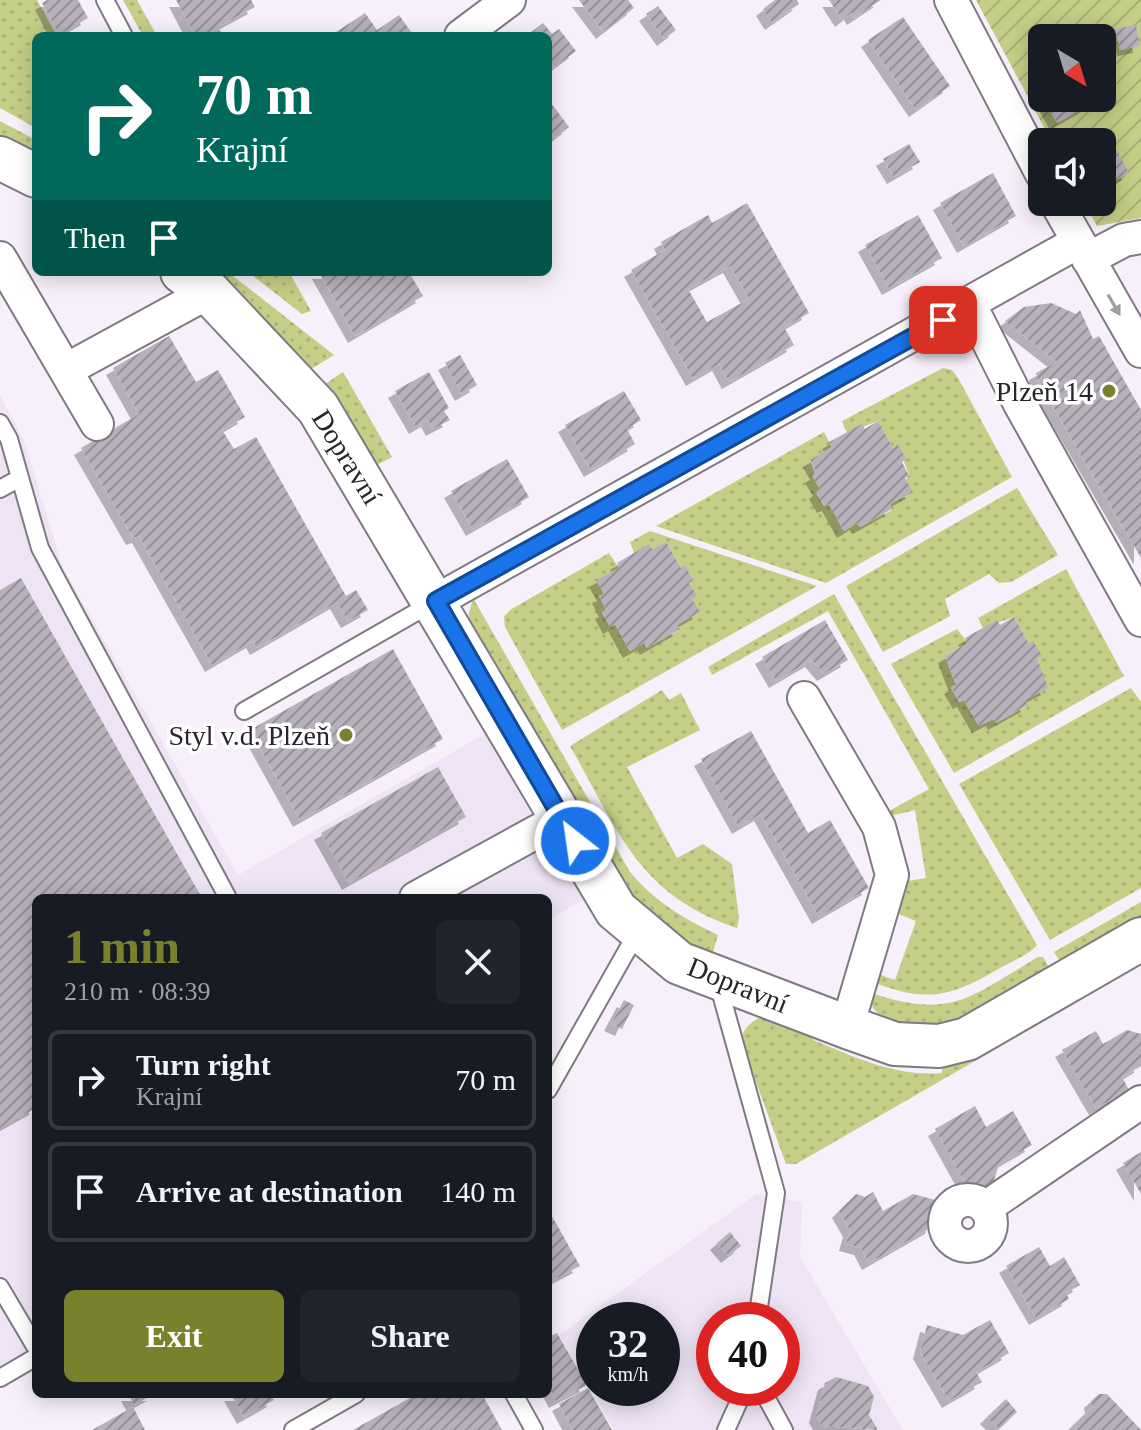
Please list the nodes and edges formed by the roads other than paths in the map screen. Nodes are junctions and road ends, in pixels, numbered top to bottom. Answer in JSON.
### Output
{"nodes":[{"id":1,"x":105,"y":0,"type":"edge"},
{"id":2,"x":509,"y":0,"type":"edge"},
{"id":3,"x":951,"y":0,"type":"edge"},
{"id":4,"x":122,"y":32,"type":"edge"},
{"id":5,"x":466,"y":32,"type":"edge"},
{"id":6,"x":1028,"y":147,"type":"edge"},
{"id":7,"x":0,"y":158,"type":"edge"},
{"id":8,"x":32,"y":174,"type":"edge"},
{"id":9,"x":1064,"y":216,"type":"edge"},
{"id":10,"x":1141,"y":237,"type":"edge"},
{"id":11,"x":1083,"y":251,"type":"junction"},
{"id":12,"x":0,"y":258,"type":"edge"},
{"id":13,"x":196,"y":282,"type":"edge"},
{"id":14,"x":970,"y":305,"type":"junction"},
{"id":15,"x":1141,"y":351,"type":"edge"},
{"id":16,"x":66,"y":370,"type":"junction"},
{"id":17,"x":0,"y":423,"type":"edge"},
{"id":18,"x":97,"y":424,"type":"dead end"},
{"id":19,"x":20,"y":478,"type":"junction"},
{"id":20,"x":0,"y":489,"type":"edge"},
{"id":21,"x":436,"y":601,"type":"junction"},
{"id":22,"x":1141,"y":620,"type":"edge"},
{"id":23,"x":804,"y":698,"type":"dead end"},
{"id":24,"x":244,"y":711,"type":"dead end"},
{"id":25,"x":562,"y":818,"type":"junction"},
{"id":26,"x":226,"y":894,"type":"edge"},
{"id":27,"x":423,"y":894,"type":"edge"},
{"id":28,"x":639,"y":929,"type":"junction"},
{"id":29,"x":1141,"y":939,"type":"edge"},
{"id":30,"x":716,"y":978,"type":"junction"},
{"id":31,"x":847,"y":1027,"type":"junction"},
{"id":32,"x":552,"y":1083,"type":"edge"},
{"id":33,"x":1141,"y":1102,"type":"edge"},
{"id":34,"x":985,"y":1208,"type":"dead end"},
{"id":35,"x":0,"y":1287,"type":"edge"},
{"id":36,"x":760,"y":1302,"type":"edge"},
{"id":37,"x":32,"y":1341,"type":"edge"},
{"id":38,"x":32,"y":1359,"type":"edge"},
{"id":39,"x":0,"y":1378,"type":"edge"},
{"id":40,"x":349,"y":1398,"type":"edge"},
{"id":41,"x":516,"y":1398,"type":"edge"},
{"id":42,"x":737,"y":1406,"type":"edge"},
{"id":43,"x":771,"y":1406,"type":"edge"},
{"id":44,"x":293,"y":1430,"type":"edge"},
{"id":45,"x":534,"y":1430,"type":"edge"},
{"id":46,"x":726,"y":1430,"type":"edge"},
{"id":47,"x":784,"y":1430,"type":"edge"}],
"edges":[{"from":1,"to":4,"type":"lane"},
{"from":2,"to":5,"type":"street"},
{"from":3,"to":6,"type":"street"},
{"from":7,"to":8,"type":"street"},
{"from":9,"to":11,"type":"street"},
{"from":10,"to":11,"type":"street"},
{"from":11,"to":14,"type":"street"},
{"from":11,"to":15,"type":"street","one_way":true},
{"from":12,"to":16,"type":"street"},
{"from":13,"to":16,"type":"street"},
{"from":13,"to":21,"type":"street","name":"Dopravní"},
{"from":14,"to":21,"type":"street"},
{"from":14,"to":22,"type":"street"},
{"from":16,"to":18,"type":"street"},
{"from":17,"to":19,"type":"lane"},
{"from":19,"to":20,"type":"lane"},
{"from":19,"to":26,"type":"lane"},
{"from":21,"to":24,"type":"lane"},
{"from":21,"to":25,"type":"street","name":"Dopravní"},
{"from":23,"to":31,"type":"street"},
{"from":25,"to":27,"type":"street"},
{"from":25,"to":28,"type":"street","name":"Dopravní"},
{"from":28,"to":30,"type":"street","name":"Dopravní"},
{"from":28,"to":32,"type":"lane"},
{"from":29,"to":31,"type":"street","name":"Dopravní"},
{"from":30,"to":31,"type":"street","name":"Dopravní"},
{"from":30,"to":36,"type":"lane"},
{"from":33,"to":34,"type":"street"},
{"from":35,"to":37,"type":"lane"},
{"from":38,"to":39,"type":"lane"},
{"from":40,"to":44,"type":"lane"},
{"from":41,"to":45,"type":"lane"},
{"from":42,"to":46,"type":"lane"},
{"from":43,"to":47,"type":"lane"}]}
